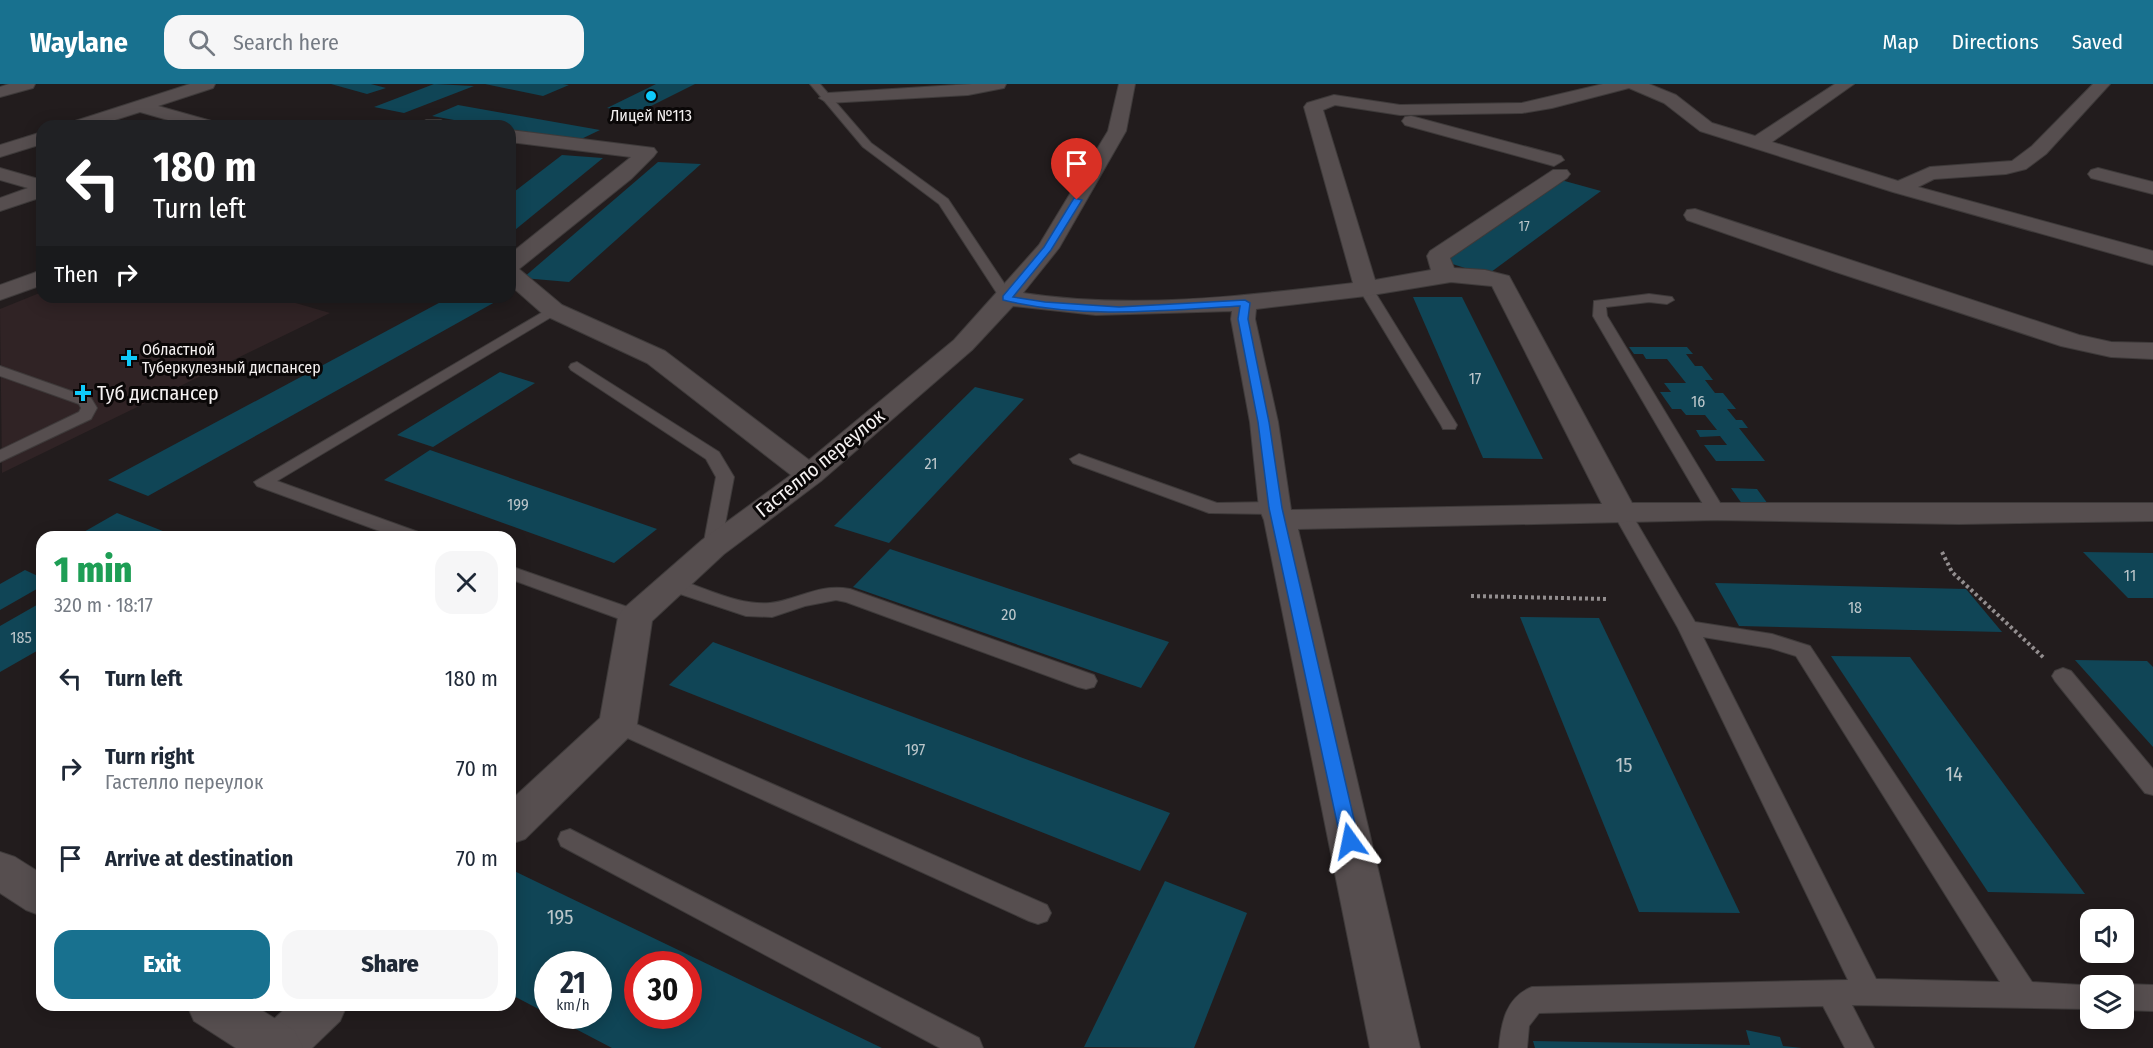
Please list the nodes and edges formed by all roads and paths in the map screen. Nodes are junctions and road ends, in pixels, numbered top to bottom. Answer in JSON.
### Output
{"nodes":[{"id":1,"x":27,"y":84,"type":"edge"},
{"id":2,"x":207,"y":84,"type":"edge"},
{"id":3,"x":814,"y":84,"type":"edge"},
{"id":4,"x":998,"y":84,"type":"edge"},
{"id":5,"x":1127,"y":84,"type":"edge"},
{"id":6,"x":1623,"y":84,"type":"edge"},
{"id":7,"x":1635,"y":84,"type":"edge"},
{"id":8,"x":1846,"y":84,"type":"edge"},
{"id":9,"x":2102,"y":84,"type":"edge"},
{"id":10,"x":0,"y":92,"type":"edge"},
{"id":11,"x":828,"y":98,"type":"junction"},
{"id":12,"x":1335,"y":100,"type":"junction"},
{"id":13,"x":140,"y":106,"type":"junction"},
{"id":14,"x":97,"y":120,"type":"edge"},
{"id":15,"x":188,"y":120,"type":"edge"},
{"id":16,"x":516,"y":137,"type":"edge"},
{"id":17,"x":36,"y":140,"type":"edge"},
{"id":18,"x":1756,"y":143,"type":"junction"},
{"id":19,"x":0,"y":151,"type":"edge"},
{"id":20,"x":0,"y":174,"type":"edge"},
{"id":21,"x":2098,"y":174,"type":"dead end"},
{"id":22,"x":36,"y":186,"type":"edge"},
{"id":23,"x":1900,"y":188,"type":"junction"},
{"id":24,"x":2153,"y":188,"type":"edge"},
{"id":25,"x":36,"y":190,"type":"edge"},
{"id":26,"x":0,"y":205,"type":"edge"},
{"id":27,"x":1695,"y":215,"type":"dead end"},
{"id":28,"x":2153,"y":258,"type":"edge"},
{"id":29,"x":516,"y":260,"type":"edge"},
{"id":30,"x":1445,"y":276,"type":"junction"},
{"id":31,"x":516,"y":278,"type":"edge"},
{"id":32,"x":36,"y":279,"type":"edge"},
{"id":33,"x":1366,"y":289,"type":"junction"},
{"id":34,"x":0,"y":293,"type":"edge"},
{"id":35,"x":1006,"y":298,"type":"junction"},
{"id":36,"x":1667,"y":300,"type":"dead end"},
{"id":37,"x":1245,"y":303,"type":"junction"},
{"id":38,"x":553,"y":310,"type":"junction"},
{"id":39,"x":2153,"y":351,"type":"edge"},
{"id":40,"x":577,"y":368,"type":"dead end"},
{"id":41,"x":0,"y":370,"type":"edge"},
{"id":42,"x":1449,"y":425,"type":"dead end"},
{"id":43,"x":0,"y":457,"type":"edge"},
{"id":44,"x":1079,"y":459,"type":"dead end"},
{"id":45,"x":810,"y":475,"type":"junction"},
{"id":46,"x":1716,"y":511,"type":"junction"},
{"id":47,"x":2153,"y":512,"type":"edge"},
{"id":48,"x":1622,"y":513,"type":"junction"},
{"id":49,"x":1277,"y":514,"type":"junction"},
{"id":50,"x":398,"y":531,"type":"edge"},
{"id":51,"x":713,"y":547,"type":"junction"},
{"id":52,"x":1942,"y":552,"type":"dead end"},
{"id":53,"x":516,"y":574,"type":"edge"},
{"id":54,"x":672,"y":584,"type":"junction"},
{"id":55,"x":1471,"y":596,"type":"dead end"},
{"id":56,"x":1607,"y":600,"type":"dead end"},
{"id":57,"x":635,"y":617,"type":"junction"},
{"id":58,"x":1688,"y":628,"type":"junction"},
{"id":59,"x":2063,"y":676,"type":"joint"},
{"id":60,"x":1086,"y":681,"type":"dead end"},
{"id":61,"x":618,"y":724,"type":"junction"},
{"id":62,"x":2153,"y":786,"type":"edge"},
{"id":63,"x":516,"y":821,"type":"edge"},
{"id":64,"x":570,"y":839,"type":"dead end"},
{"id":65,"x":0,"y":870,"type":"edge"},
{"id":66,"x":36,"y":893,"type":"edge"},
{"id":67,"x":1038,"y":913,"type":"dead end"},
{"id":68,"x":1868,"y":992,"type":"junction"},
{"id":69,"x":1831,"y":993,"type":"junction"},
{"id":70,"x":2023,"y":993,"type":"junction"},
{"id":71,"x":2080,"y":996,"type":"edge"},
{"id":72,"x":2134,"y":997,"type":"edge"},
{"id":73,"x":2153,"y":998,"type":"edge"},
{"id":74,"x":220,"y":1011,"type":"edge"},
{"id":75,"x":317,"y":1011,"type":"edge"},
{"id":76,"x":278,"y":1048,"type":"edge"},
{"id":77,"x":969,"y":1048,"type":"edge"},
{"id":78,"x":1395,"y":1048,"type":"edge"},
{"id":79,"x":1513,"y":1048,"type":"edge"},
{"id":80,"x":1860,"y":1048,"type":"edge"}],
"edges":[{"from":1,"to":10,"type":"street"},
{"from":2,"to":13,"type":"street"},
{"from":3,"to":11,"type":"lane"},
{"from":4,"to":11,"type":"street"},
{"from":5,"to":35,"type":"street","name":"Гастелло переулок"},
{"from":6,"to":12,"type":"street"},
{"from":7,"to":18,"type":"street"},
{"from":8,"to":18,"type":"street"},
{"from":9,"to":23,"type":"street"},
{"from":11,"to":35,"type":"lane"},
{"from":12,"to":30,"type":"street"},
{"from":12,"to":33,"type":"street"},
{"from":13,"to":14,"type":"street"},
{"from":13,"to":15,"type":"street"},
{"from":16,"to":29,"type":"street"},
{"from":17,"to":19,"type":"street"},
{"from":18,"to":23,"type":"street"},
{"from":20,"to":22,"type":"street"},
{"from":21,"to":24,"type":"street"},
{"from":23,"to":28,"type":"street"},
{"from":25,"to":26,"type":"street"},
{"from":27,"to":39,"type":"street"},
{"from":30,"to":33,"type":"street"},
{"from":30,"to":48,"type":"street"},
{"from":31,"to":38,"type":"street"},
{"from":32,"to":34,"type":"street"},
{"from":33,"to":37,"type":"street"},
{"from":33,"to":42,"type":"lane"},
{"from":35,"to":37,"type":"street"},
{"from":35,"to":45,"type":"street","name":"Гастелло переулок"},
{"from":36,"to":46,"type":"lane"},
{"from":37,"to":49,"type":"street"},
{"from":38,"to":45,"type":"street"},
{"from":38,"to":50,"type":"lane"},
{"from":40,"to":51,"type":"lane"},
{"from":41,"to":43,"type":"lane"},
{"from":44,"to":49,"type":"lane"},
{"from":45,"to":51,"type":"street","name":"Гастелло переулок"},
{"from":46,"to":47,"type":"street"},
{"from":46,"to":48,"type":"street"},
{"from":48,"to":49,"type":"street"},
{"from":48,"to":58,"type":"lane"},
{"from":49,"to":78,"type":"street"},
{"from":51,"to":54,"type":"street","name":"Гастелло переулок"},
{"from":52,"to":59,"type":"path"},
{"from":53,"to":57,"type":"lane"},
{"from":54,"to":57,"type":"street","name":"Гастелло переулок"},
{"from":54,"to":60,"type":"lane"},
{"from":55,"to":56,"type":"path"},
{"from":57,"to":61,"type":"street"},
{"from":58,"to":68,"type":"lane"},
{"from":58,"to":70,"type":"lane"},
{"from":59,"to":62,"type":"lane"},
{"from":61,"to":63,"type":"street"},
{"from":61,"to":67,"type":"lane"},
{"from":64,"to":77,"type":"lane"},
{"from":65,"to":66,"type":"street"},
{"from":68,"to":69,"type":"lane"},
{"from":68,"to":70,"type":"lane"},
{"from":69,"to":79,"type":"lane"},
{"from":69,"to":80,"type":"lane"},
{"from":70,"to":71,"type":"lane"},
{"from":72,"to":73,"type":"lane"},
{"from":74,"to":76,"type":"street"},
{"from":75,"to":76,"type":"street"}]}
